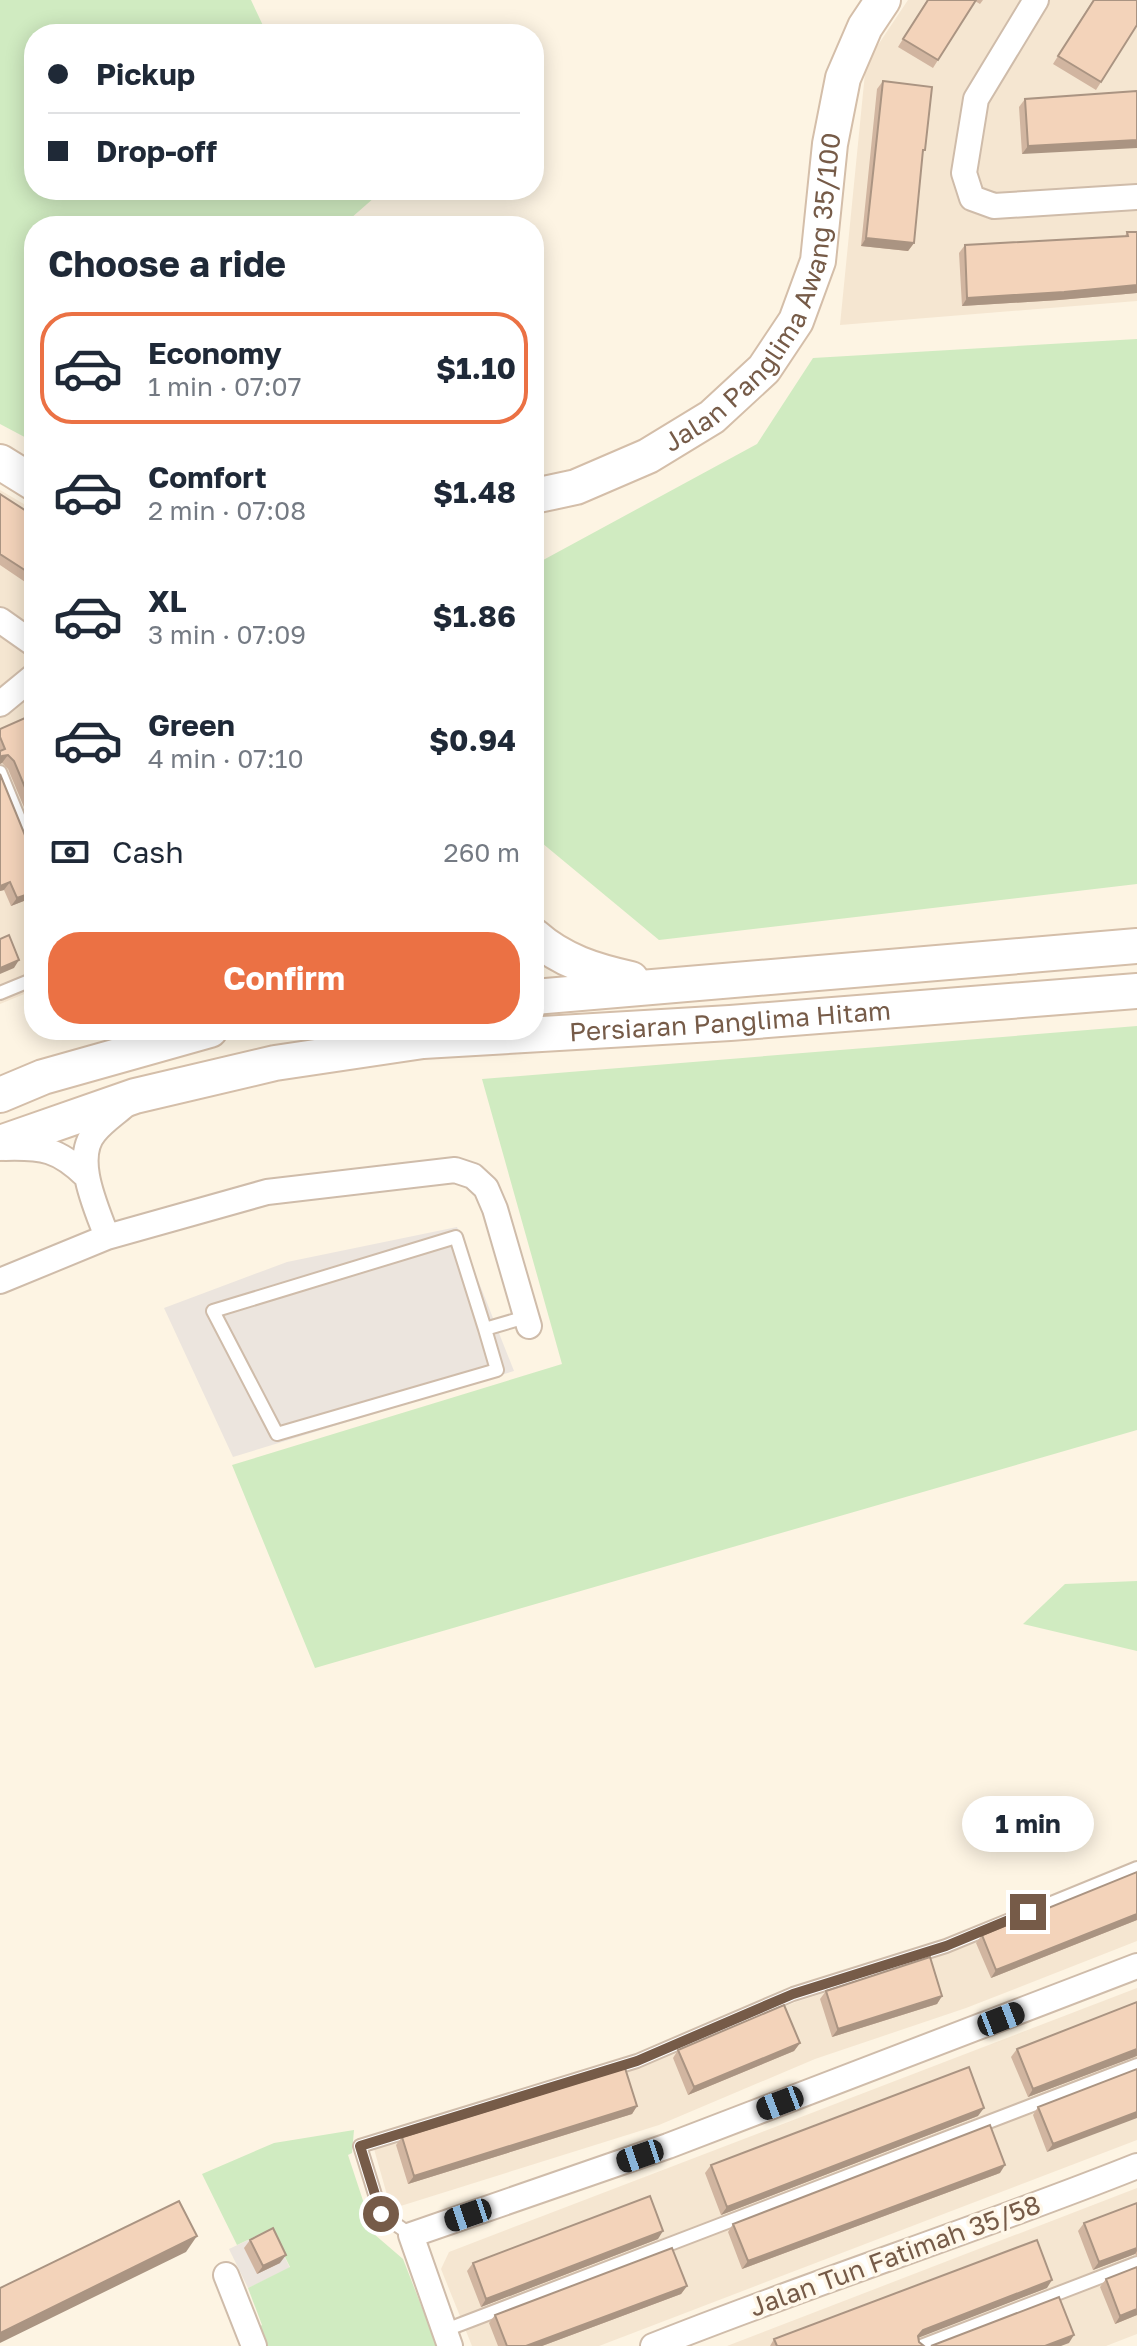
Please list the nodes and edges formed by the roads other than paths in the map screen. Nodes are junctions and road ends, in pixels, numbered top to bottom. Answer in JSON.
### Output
{"nodes":[{"id":1,"x":883,"y":0,"type":"edge"},
{"id":2,"x":1036,"y":0,"type":"edge"},
{"id":3,"x":1137,"y":197,"type":"edge"},
{"id":4,"x":0,"y":462,"type":"edge"},
{"id":5,"x":24,"y":477,"type":"edge"},
{"id":6,"x":544,"y":494,"type":"edge"},
{"id":7,"x":0,"y":620,"type":"edge"},
{"id":8,"x":24,"y":637,"type":"edge"},
{"id":9,"x":24,"y":684,"type":"edge"},
{"id":10,"x":0,"y":704,"type":"edge"},
{"id":11,"x":0,"y":772,"type":"edge"},
{"id":12,"x":24,"y":831,"type":"edge"},
{"id":13,"x":544,"y":945,"type":"edge"},
{"id":14,"x":1137,"y":946,"type":"edge"},
{"id":15,"x":24,"y":983,"type":"edge"},
{"id":16,"x":663,"y":986,"type":"junction"},
{"id":17,"x":1137,"y":991,"type":"edge"},
{"id":18,"x":0,"y":993,"type":"edge"},
{"id":19,"x":544,"y":996,"type":"edge"},
{"id":20,"x":544,"y":1031,"type":"edge"},
{"id":21,"x":174,"y":1040,"type":"edge"},
{"id":22,"x":396,"y":1040,"type":"edge"},
{"id":23,"x":0,"y":1095,"type":"edge"},
{"id":24,"x":135,"y":1096,"type":"junction"},
{"id":25,"x":0,"y":1146,"type":"edge"},
{"id":26,"x":86,"y":1176,"type":"junction"},
{"id":27,"x":107,"y":1237,"type":"junction"},
{"id":28,"x":0,"y":1281,"type":"edge"},
{"id":29,"x":528,"y":1322,"type":"joint"},
{"id":30,"x":485,"y":1329,"type":"junction"},
{"id":31,"x":1137,"y":1868,"type":"edge"},
{"id":32,"x":1137,"y":1966,"type":"edge"},
{"id":33,"x":1137,"y":2065,"type":"edge"},
{"id":34,"x":1137,"y":2166,"type":"edge"},
{"id":35,"x":411,"y":2235,"type":"junction"},
{"id":36,"x":1137,"y":2263,"type":"edge"},
{"id":37,"x":226,"y":2275,"type":"dead end"},
{"id":38,"x":446,"y":2338,"type":"edge"},
{"id":39,"x":254,"y":2346,"type":"edge"},
{"id":40,"x":653,"y":2346,"type":"edge"},
{"id":41,"x":921,"y":2346,"type":"edge"}],
"edges":[{"from":1,"to":6,"type":"main road","name":"Jalan Panglima Awang 35/100"},
{"from":2,"to":3,"type":"street"},
{"from":4,"to":5,"type":"main road"},
{"from":7,"to":8,"type":"street"},
{"from":9,"to":10,"type":"street"},
{"from":11,"to":12,"type":"lane"},
{"from":13,"to":16,"type":"main road"},
{"from":14,"to":16,"type":"main road","name":"Persiaran Panglima Hitam"},
{"from":15,"to":18,"type":"lane"},
{"from":16,"to":19,"type":"main road","name":"Persiaran Panglima Hitam"},
{"from":17,"to":20,"type":"main road","name":"Persiaran Panglima Hitam"},
{"from":21,"to":23,"type":"main road"},
{"from":22,"to":24,"type":"main road","name":"Persiaran Panglima Hitam"},
{"from":24,"to":25,"type":"main road","name":"Persiaran Panglima Hitam"},
{"from":24,"to":26,"type":"street"},
{"from":25,"to":26,"type":"street"},
{"from":26,"to":27,"type":"street"},
{"from":27,"to":28,"type":"street"},
{"from":27,"to":29,"type":"street"},
{"from":29,"to":30,"type":"lane"},
{"from":30,"to":30,"type":"lane"},
{"from":31,"to":35,"type":"lane"},
{"from":32,"to":35,"type":"street"},
{"from":33,"to":38,"type":"lane"},
{"from":34,"to":40,"type":"street","name":"Jalan Tun Fatimah 35/58"},
{"from":35,"to":38,"type":"street"},
{"from":36,"to":41,"type":"lane"},
{"from":37,"to":39,"type":"street"}]}
